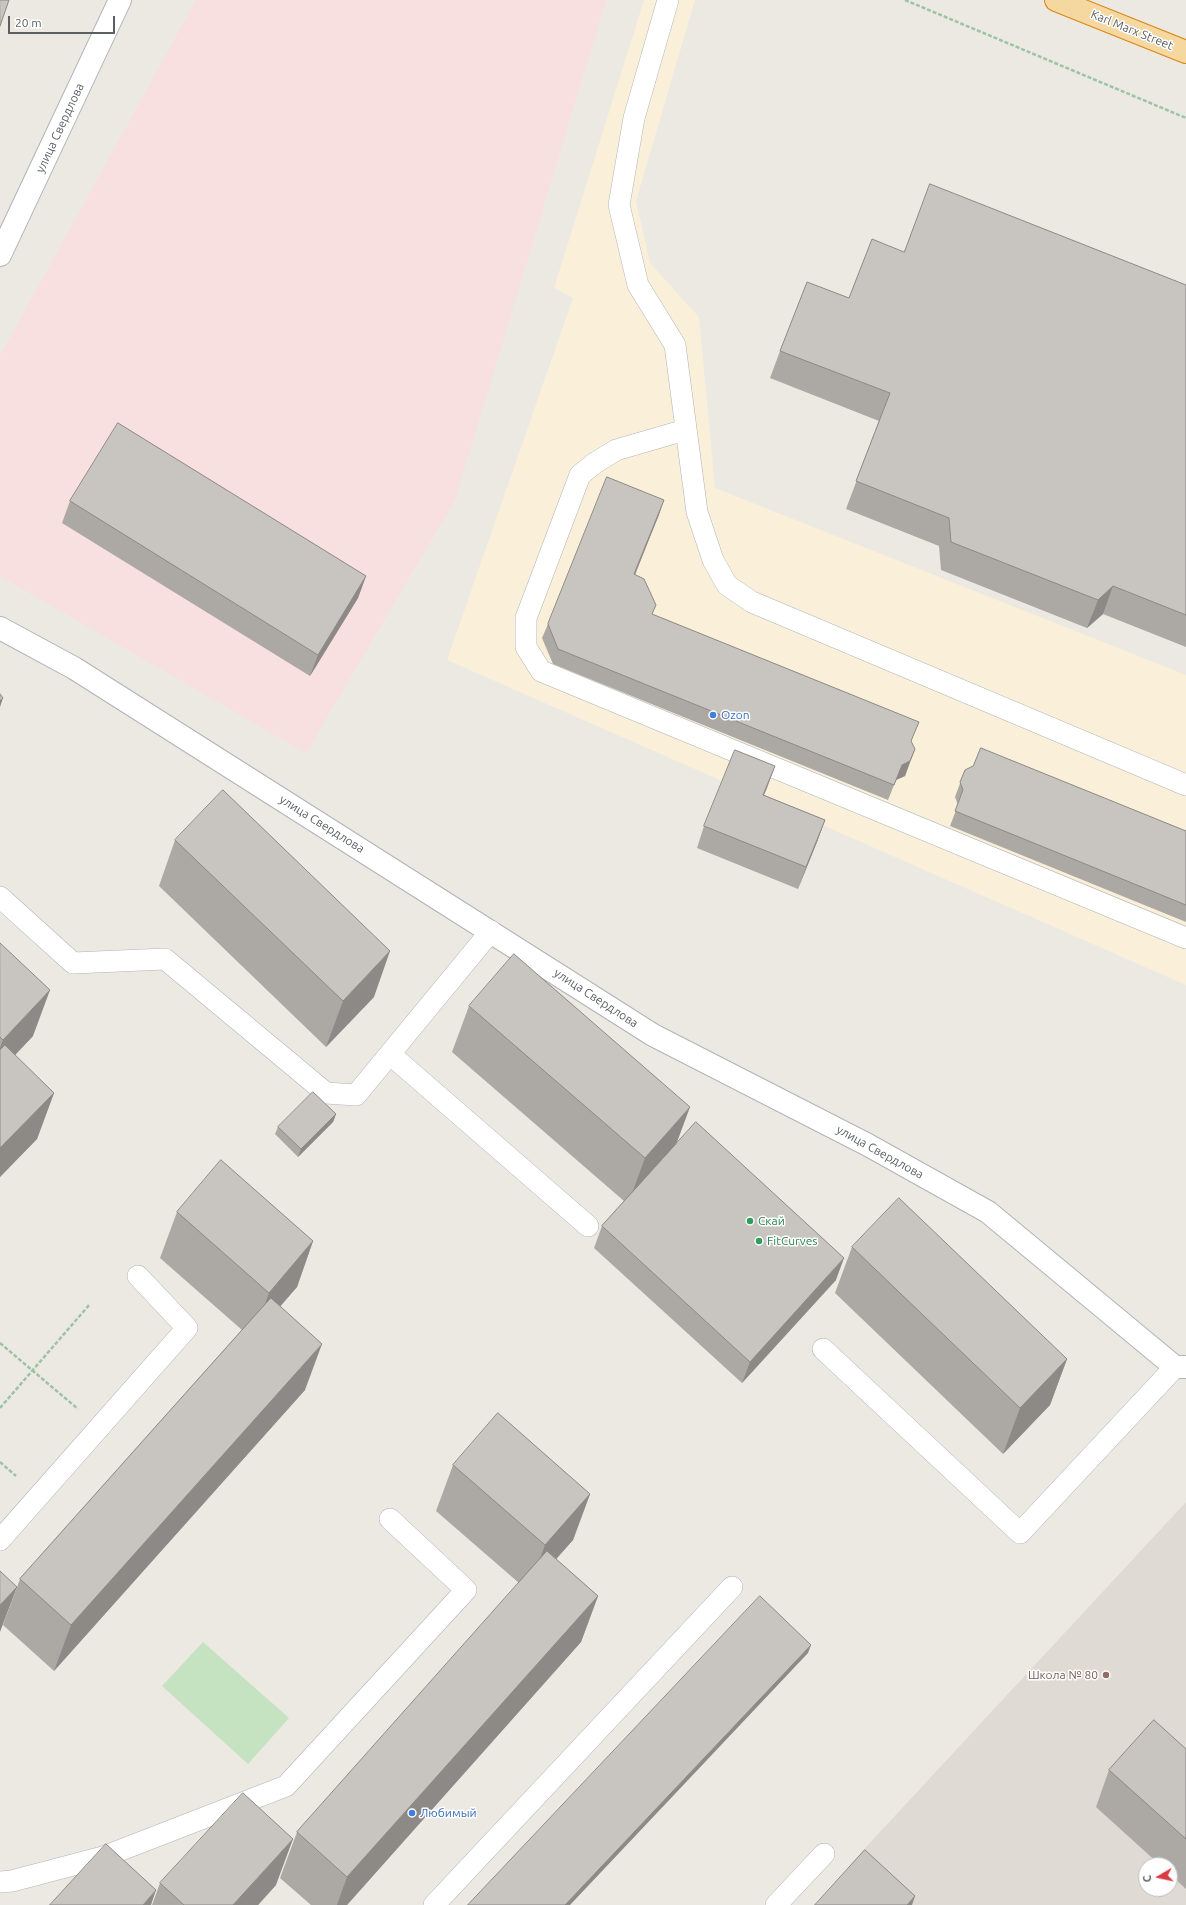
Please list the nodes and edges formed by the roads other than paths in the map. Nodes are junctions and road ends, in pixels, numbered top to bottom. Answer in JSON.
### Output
{"nodes":[{"id":1,"x":120,"y":0,"type":"edge"},
{"id":2,"x":668,"y":0,"type":"edge"},
{"id":3,"x":1056,"y":0,"type":"edge"},
{"id":4,"x":1186,"y":52,"type":"edge"},
{"id":5,"x":0,"y":255,"type":"edge"},
{"id":6,"x":685,"y":430,"type":"junction"},
{"id":7,"x":0,"y":628,"type":"edge"},
{"id":8,"x":1186,"y":785,"type":"edge"},
{"id":9,"x":0,"y":897,"type":"edge"},
{"id":10,"x":491,"y":931,"type":"junction"},
{"id":11,"x":1186,"y":938,"type":"edge"},
{"id":12,"x":390,"y":1055,"type":"junction"},
{"id":13,"x":588,"y":1226,"type":"dead end"},
{"id":14,"x":138,"y":1276,"type":"dead end"},
{"id":15,"x":823,"y":1349,"type":"dead end"},
{"id":16,"x":1180,"y":1367,"type":"edge"},
{"id":17,"x":390,"y":1519,"type":"dead end"},
{"id":18,"x":0,"y":1540,"type":"edge"},
{"id":19,"x":732,"y":1587,"type":"dead end"},
{"id":20,"x":824,"y":1854,"type":"dead end"},
{"id":21,"x":0,"y":1882,"type":"edge"},
{"id":22,"x":434,"y":1905,"type":"edge"},
{"id":23,"x":776,"y":1905,"type":"edge"}],
"edges":[{"from":1,"to":5,"type":"street","name":"улица Свердлова"},
{"from":2,"to":6,"type":"lane"},
{"from":3,"to":4,"type":"highway","name":"Karl Marx Street"},
{"from":6,"to":8,"type":"lane"},
{"from":6,"to":11,"type":"lane"},
{"from":7,"to":10,"type":"street","name":"улица Свердлова"},
{"from":9,"to":12,"type":"lane"},
{"from":10,"to":12,"type":"lane"},
{"from":10,"to":16,"type":"street","name":"улица Свердлова"},
{"from":12,"to":13,"type":"lane"},
{"from":14,"to":18,"type":"lane"},
{"from":15,"to":16,"type":"lane"},
{"from":17,"to":21,"type":"lane"},
{"from":19,"to":22,"type":"lane"},
{"from":20,"to":23,"type":"lane"}]}
